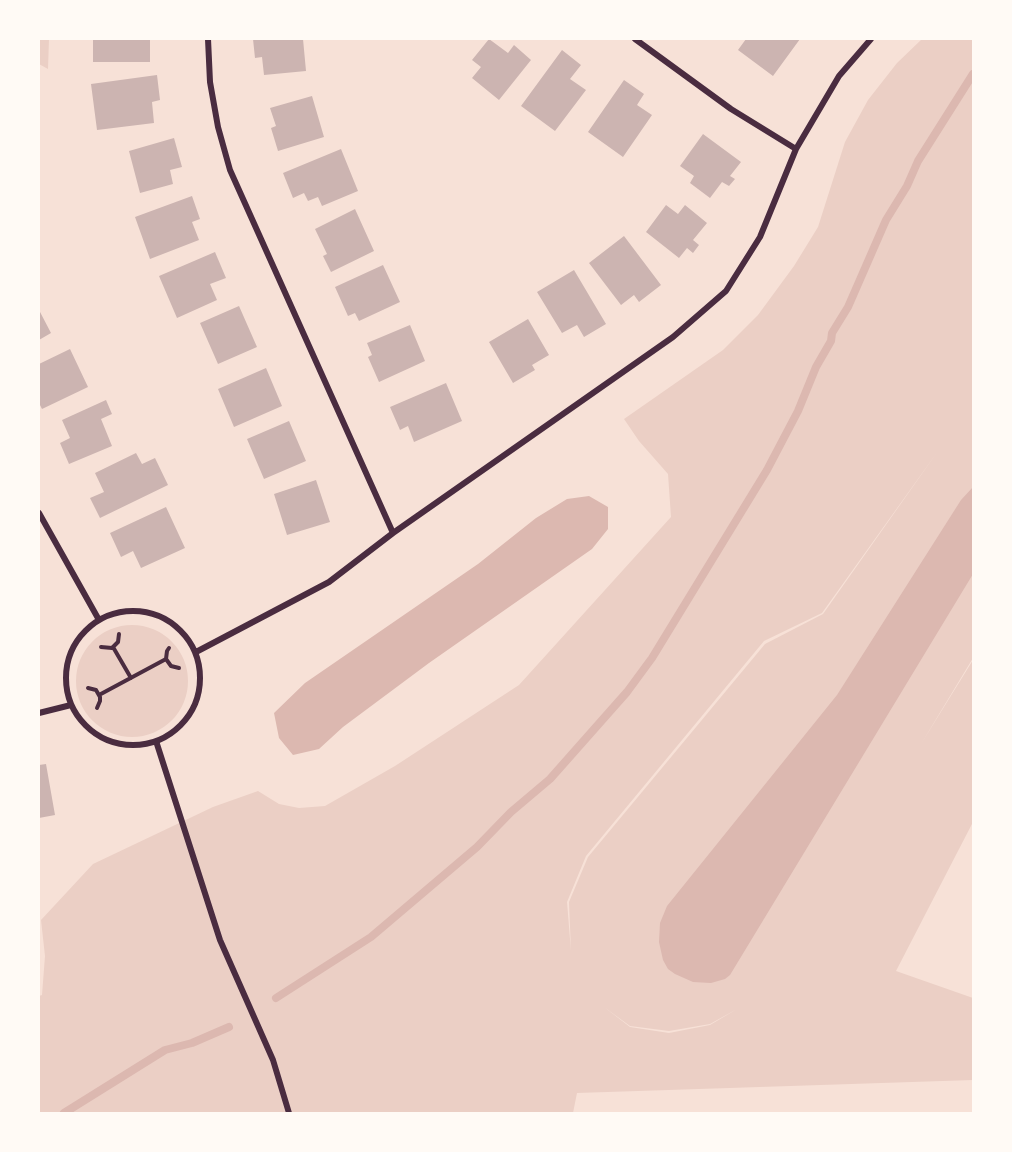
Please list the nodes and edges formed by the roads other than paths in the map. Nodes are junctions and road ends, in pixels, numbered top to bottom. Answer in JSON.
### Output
{"nodes":[{"id":1,"x":208,"y":39,"type":"edge"},
{"id":2,"x":635,"y":39,"type":"edge"},
{"id":3,"x":872,"y":39,"type":"edge"},
{"id":4,"x":796,"y":149,"type":"junction"},
{"id":5,"x":39,"y":513,"type":"edge"},
{"id":6,"x":393,"y":533,"type":"junction"},
{"id":7,"x":99,"y":620,"type":"junction"},
{"id":8,"x":196,"y":652,"type":"junction"},
{"id":9,"x":71,"y":705,"type":"junction"},
{"id":10,"x":39,"y":713,"type":"edge"},
{"id":11,"x":156,"y":741,"type":"junction"},
{"id":12,"x":289,"y":1113,"type":"edge"}],
"edges":[{"from":1,"to":6,"type":"street"},
{"from":2,"to":4,"type":"street"},
{"from":3,"to":4,"type":"street"},
{"from":4,"to":6,"type":"street"},
{"from":5,"to":7,"type":"street"},
{"from":6,"to":8,"type":"street"},
{"from":7,"to":8,"type":"street"},
{"from":7,"to":9,"type":"street"},
{"from":8,"to":11,"type":"street"},
{"from":9,"to":10,"type":"street"},
{"from":9,"to":11,"type":"street"},
{"from":11,"to":12,"type":"street"}]}
